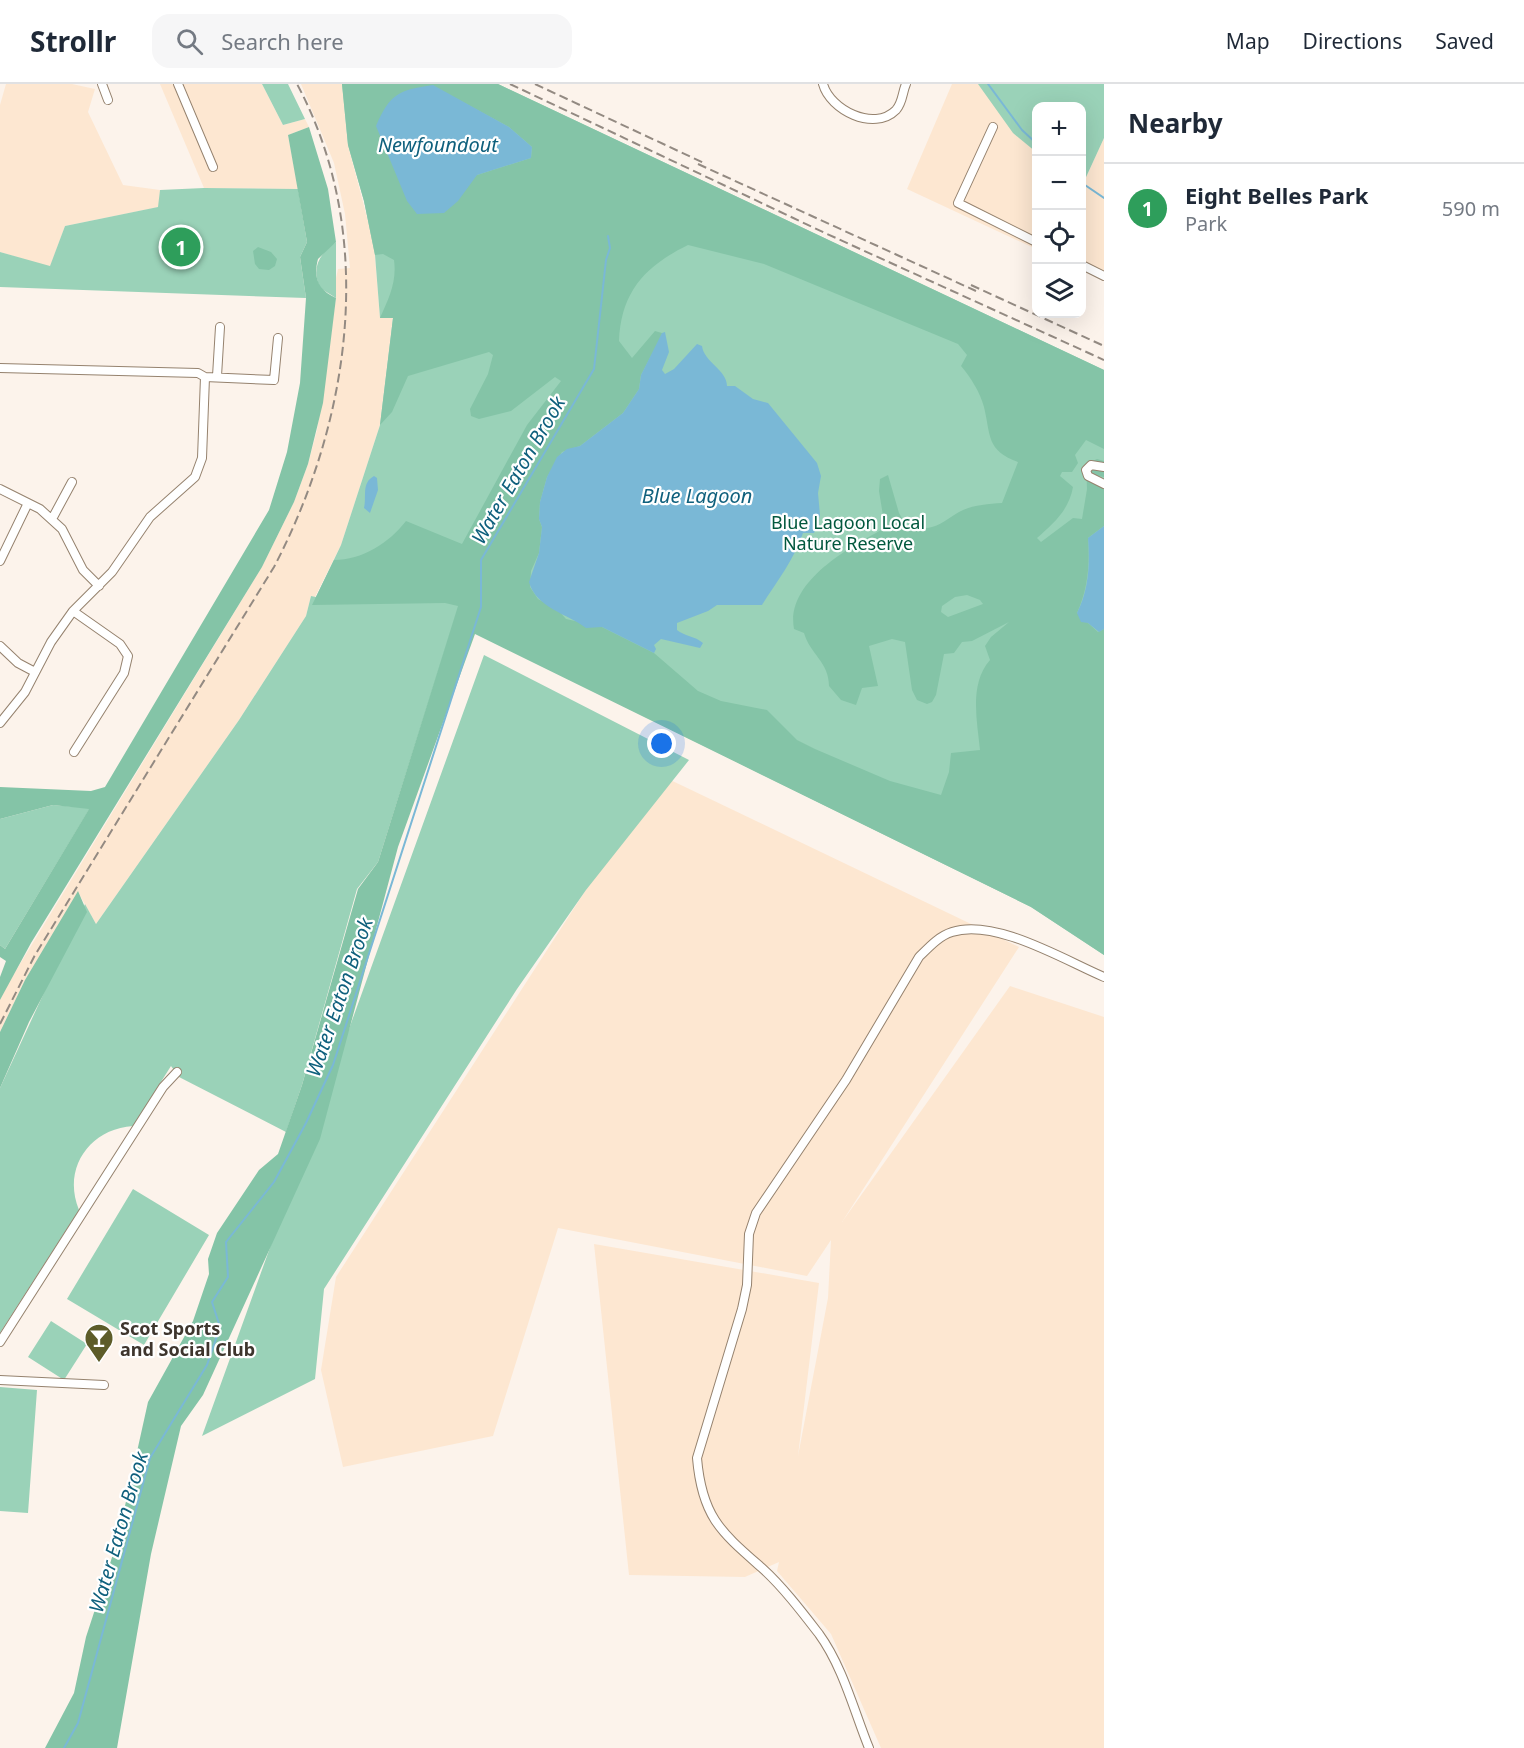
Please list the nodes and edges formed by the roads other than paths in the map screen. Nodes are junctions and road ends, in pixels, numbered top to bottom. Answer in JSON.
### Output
{"nodes":[{"id":1,"x":102,"y":84,"type":"edge"},
{"id":2,"x":178,"y":84,"type":"edge"},
{"id":3,"x":823,"y":84,"type":"edge"},
{"id":4,"x":906,"y":84,"type":"edge"},
{"id":5,"x":108,"y":100,"type":"dead end"},
{"id":6,"x":993,"y":127,"type":"dead end"},
{"id":7,"x":213,"y":167,"type":"dead end"},
{"id":8,"x":1032,"y":240,"type":"edge"},
{"id":9,"x":1086,"y":267,"type":"edge"},
{"id":10,"x":1104,"y":276,"type":"edge"},
{"id":11,"x":220,"y":327,"type":"dead end"},
{"id":12,"x":278,"y":338,"type":"dead end"},
{"id":13,"x":0,"y":368,"type":"edge"},
{"id":14,"x":217,"y":376,"type":"junction"},
{"id":15,"x":206,"y":377,"type":"junction"},
{"id":16,"x":1104,"y":467,"type":"edge"},
{"id":17,"x":72,"y":482,"type":"dead end"},
{"id":18,"x":1104,"y":484,"type":"edge"},
{"id":19,"x":0,"y":489,"type":"edge"},
{"id":20,"x":28,"y":503,"type":"junction"},
{"id":21,"x":52,"y":519,"type":"junction"},
{"id":22,"x":0,"y":561,"type":"edge"},
{"id":23,"x":99,"y":586,"type":"junction"},
{"id":24,"x":73,"y":610,"type":"junction"},
{"id":25,"x":0,"y":646,"type":"edge"},
{"id":26,"x":35,"y":672,"type":"junction"},
{"id":27,"x":0,"y":723,"type":"edge"},
{"id":28,"x":74,"y":752,"type":"dead end"},
{"id":29,"x":1104,"y":977,"type":"edge"},
{"id":30,"x":177,"y":1072,"type":"dead end"},
{"id":31,"x":0,"y":1342,"type":"edge"},
{"id":32,"x":0,"y":1380,"type":"edge"},
{"id":33,"x":104,"y":1385,"type":"dead end"},
{"id":34,"x":869,"y":1748,"type":"edge"}],
"edges":[{"from":1,"to":5,"type":"street"},
{"from":2,"to":7,"type":"street"},
{"from":3,"to":4,"type":"street"},
{"from":6,"to":8,"type":"street"},
{"from":9,"to":10,"type":"street"},
{"from":11,"to":14,"type":"street"},
{"from":12,"to":14,"type":"street"},
{"from":13,"to":15,"type":"street"},
{"from":14,"to":15,"type":"street"},
{"from":15,"to":23,"type":"street"},
{"from":16,"to":18,"type":"street"},
{"from":17,"to":21,"type":"street"},
{"from":19,"to":20,"type":"street"},
{"from":20,"to":21,"type":"street"},
{"from":20,"to":22,"type":"street"},
{"from":21,"to":23,"type":"street"},
{"from":23,"to":24,"type":"street"},
{"from":24,"to":26,"type":"street"},
{"from":24,"to":28,"type":"street"},
{"from":25,"to":26,"type":"street"},
{"from":26,"to":27,"type":"street"},
{"from":29,"to":34,"type":"street"},
{"from":30,"to":31,"type":"street"},
{"from":32,"to":33,"type":"street"}]}
